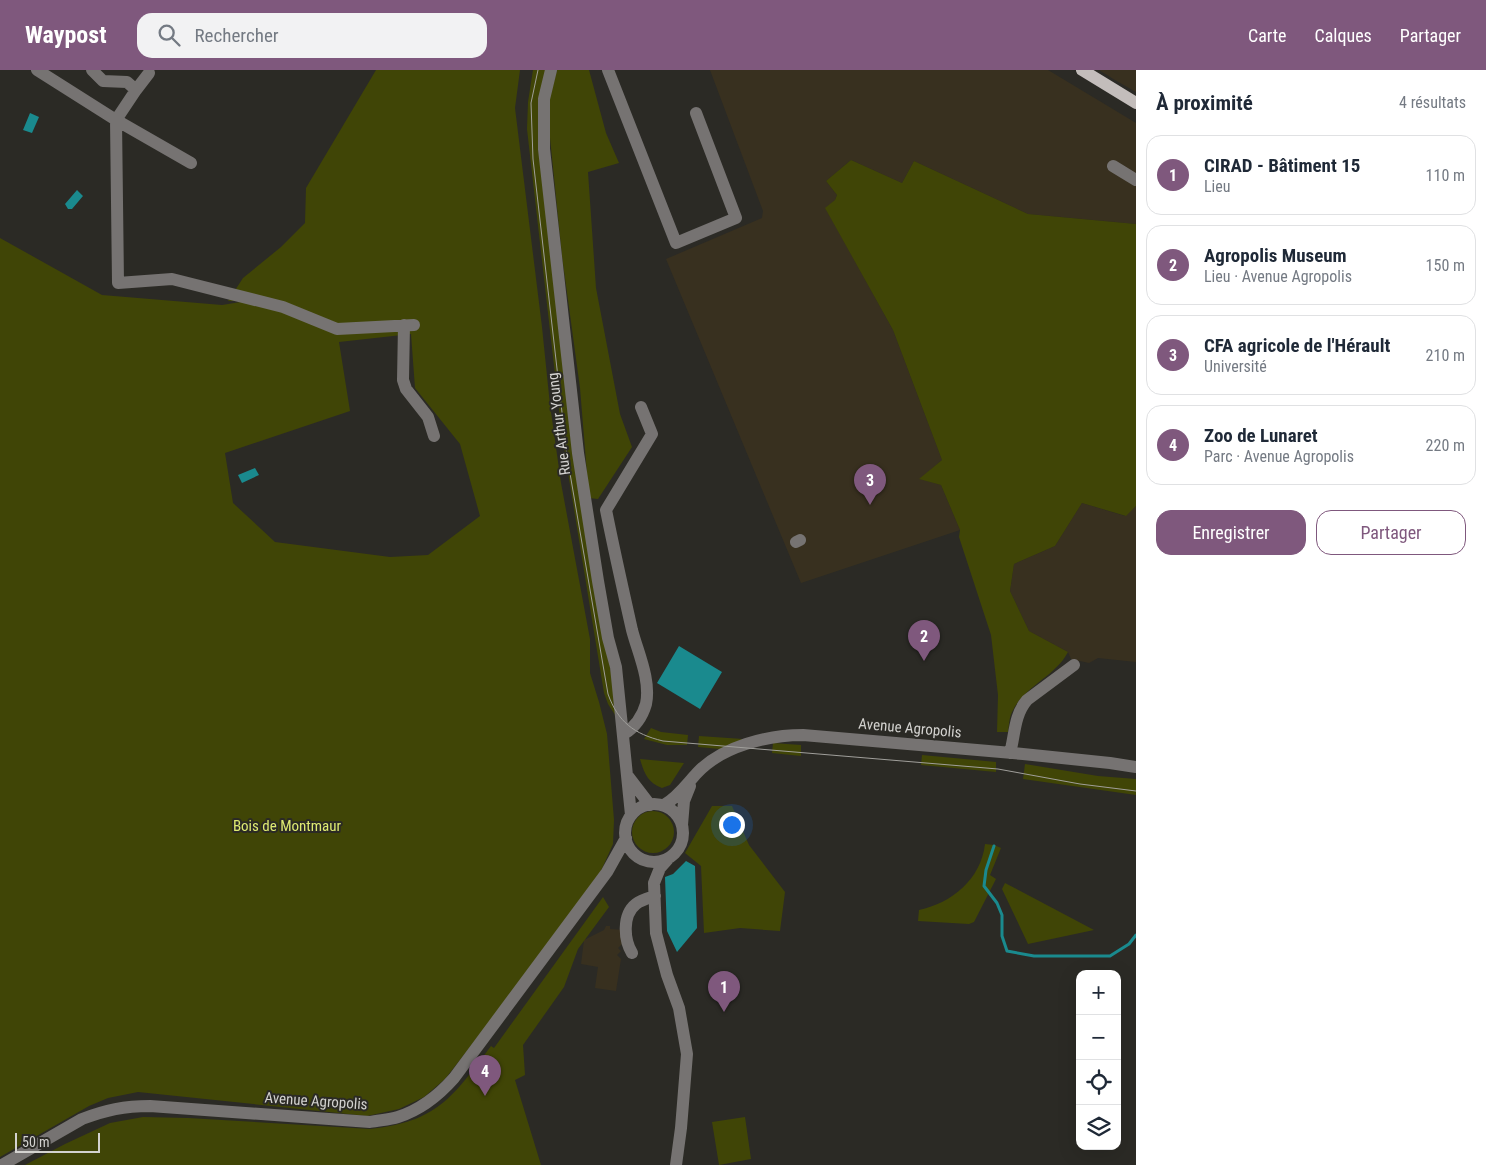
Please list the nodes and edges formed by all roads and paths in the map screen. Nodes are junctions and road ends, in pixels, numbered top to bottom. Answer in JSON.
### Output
{"nodes":[{"id":1,"x":38,"y":70,"type":"edge"},
{"id":2,"x":92,"y":70,"type":"edge"},
{"id":3,"x":551,"y":70,"type":"edge"},
{"id":4,"x":608,"y":70,"type":"edge"},
{"id":5,"x":1082,"y":70,"type":"edge"},
{"id":6,"x":149,"y":73,"type":"dead end"},
{"id":7,"x":136,"y":90,"type":"junction"},
{"id":8,"x":1136,"y":103,"type":"edge"},
{"id":9,"x":696,"y":113,"type":"dead end"},
{"id":10,"x":116,"y":120,"type":"junction"},
{"id":11,"x":191,"y":163,"type":"dead end"},
{"id":12,"x":1113,"y":166,"type":"dead end"},
{"id":13,"x":1136,"y":180,"type":"edge"},
{"id":14,"x":641,"y":407,"type":"dead end"},
{"id":15,"x":434,"y":436,"type":"dead end"},
{"id":16,"x":1074,"y":665,"type":"dead end"},
{"id":17,"x":624,"y":734,"type":"junction"},
{"id":18,"x":1010,"y":753,"type":"junction"},
{"id":19,"x":1136,"y":767,"type":"edge"},
{"id":20,"x":626,"y":773,"type":"junction"},
{"id":21,"x":692,"y":779,"type":"junction"},
{"id":22,"x":650,"y":805,"type":"junction"},
{"id":23,"x":664,"y":805,"type":"junction"},
{"id":24,"x":632,"y":815,"type":"junction"},
{"id":25,"x":682,"y":825,"type":"junction"},
{"id":26,"x":626,"y":838,"type":"junction"},
{"id":27,"x":633,"y":853,"type":"junction"},
{"id":28,"x":668,"y":859,"type":"junction"},
{"id":29,"x":645,"y":861,"type":"junction"},
{"id":30,"x":612,"y":865,"type":"junction"},
{"id":31,"x":654,"y":883,"type":"junction"},
{"id":32,"x":655,"y":896,"type":"junction"},
{"id":33,"x":632,"y":953,"type":"dead end"},
{"id":34,"x":2,"y":1165,"type":"edge"},
{"id":35,"x":676,"y":1165,"type":"edge"}],
"edges":[{"from":1,"to":10,"type":"street"},
{"from":2,"to":7,"type":"street"},
{"from":3,"to":17,"type":"street","name":"Rue Arthur Young"},
{"from":4,"to":9,"type":"street"},
{"from":5,"to":8,"type":"main road"},
{"from":6,"to":7,"type":"street"},
{"from":7,"to":10,"type":"street"},
{"from":10,"to":11,"type":"street"},
{"from":10,"to":15,"type":"street"},
{"from":12,"to":13,"type":"street"},
{"from":14,"to":17,"type":"street"},
{"from":16,"to":18,"type":"street"},
{"from":17,"to":20,"type":"street","name":"Rue Arthur Young"},
{"from":18,"to":19,"type":"street","name":"Avenue Agropolis"},
{"from":18,"to":21,"type":"street","name":"Avenue Agropolis"},
{"from":20,"to":22,"type":"street"},
{"from":20,"to":24,"type":"street","name":"Rue Arthur Young"},
{"from":21,"to":23,"type":"street","name":"Avenue Agropolis"},
{"from":21,"to":25,"type":"street","name":"Avenue Agropolis"},
{"from":22,"to":23,"type":"street"},
{"from":22,"to":24,"type":"street"},
{"from":23,"to":25,"type":"street"},
{"from":24,"to":26,"type":"street"},
{"from":25,"to":28,"type":"street"},
{"from":26,"to":27,"type":"street"},
{"from":26,"to":30,"type":"street","name":"Avenue Agropolis"},
{"from":27,"to":29,"type":"street"},
{"from":27,"to":30,"type":"street","name":"Avenue Agropolis"},
{"from":28,"to":29,"type":"street"},
{"from":28,"to":31,"type":"street"},
{"from":29,"to":31,"type":"street"},
{"from":30,"to":34,"type":"street","name":"Avenue Agropolis"},
{"from":31,"to":32,"type":"street"},
{"from":32,"to":33,"type":"street"},
{"from":32,"to":35,"type":"street"}]}
